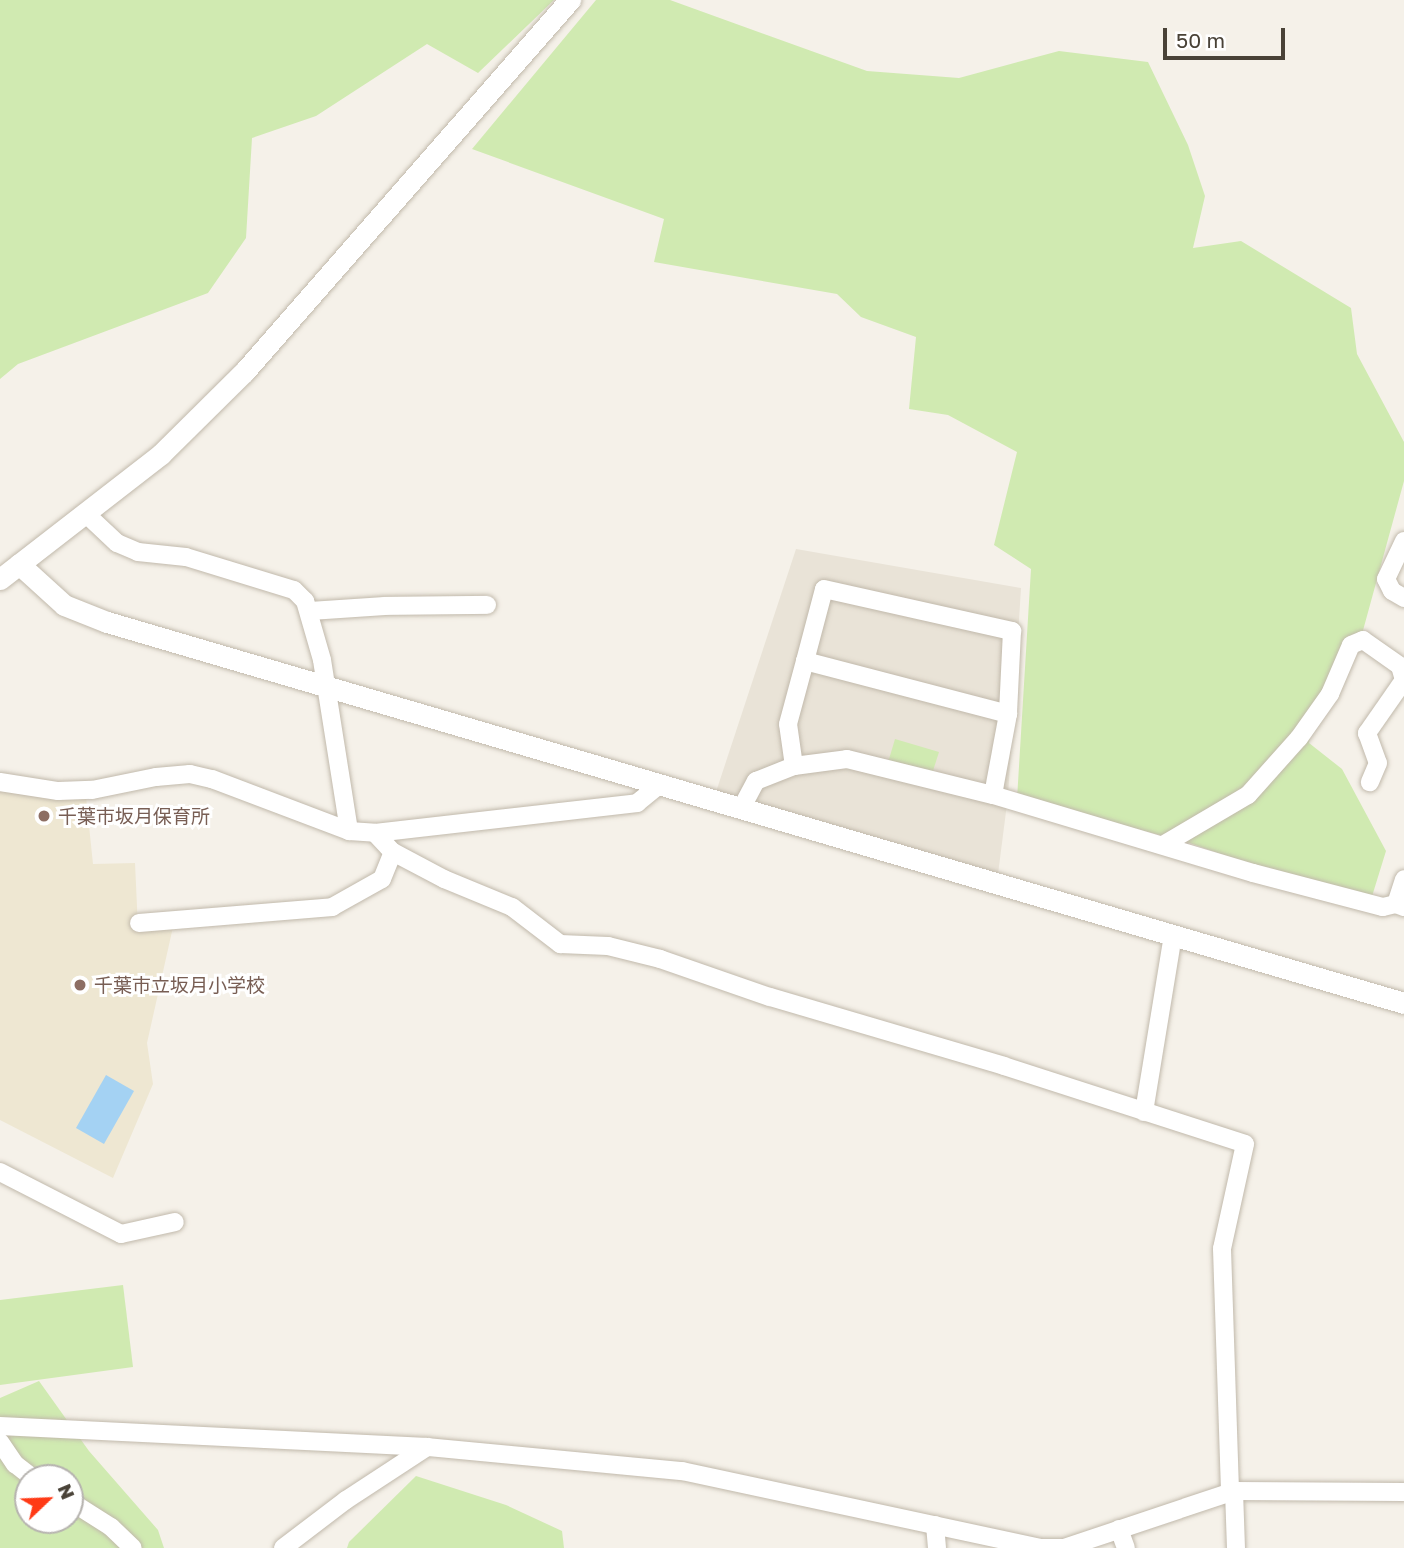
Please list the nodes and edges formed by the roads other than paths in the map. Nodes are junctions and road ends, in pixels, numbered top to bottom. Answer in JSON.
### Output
{"nodes":[{"id":1,"x":570,"y":0,"type":"edge"},
{"id":2,"x":85,"y":513,"type":"junction"},
{"id":3,"x":1404,"y":541,"type":"edge"},
{"id":4,"x":19,"y":564,"type":"junction"},
{"id":5,"x":0,"y":579,"type":"edge"},
{"id":6,"x":1404,"y":598,"type":"edge"},
{"id":7,"x":488,"y":605,"type":"dead end"},
{"id":8,"x":310,"y":611,"type":"junction"},
{"id":9,"x":805,"y":661,"type":"junction"},
{"id":10,"x":324,"y":687,"type":"junction"},
{"id":11,"x":1008,"y":714,"type":"junction"},
{"id":12,"x":794,"y":766,"type":"junction"},
{"id":13,"x":0,"y":782,"type":"edge"},
{"id":14,"x":1370,"y":782,"type":"dead end"},
{"id":15,"x":659,"y":785,"type":"junction"},
{"id":16,"x":993,"y":795,"type":"junction"},
{"id":17,"x":741,"y":809,"type":"junction"},
{"id":18,"x":349,"y":831,"type":"junction"},
{"id":19,"x":375,"y":833,"type":"junction"},
{"id":20,"x":1163,"y":845,"type":"junction"},
{"id":21,"x":393,"y":852,"type":"junction"},
{"id":22,"x":1404,"y":879,"type":"edge"},
{"id":23,"x":1400,"y":906,"type":"edge"},
{"id":24,"x":139,"y":923,"type":"dead end"},
{"id":25,"x":1173,"y":935,"type":"junction"},
{"id":26,"x":1404,"y":1003,"type":"edge"},
{"id":27,"x":1144,"y":1112,"type":"junction"},
{"id":28,"x":0,"y":1172,"type":"edge"},
{"id":29,"x":176,"y":1222,"type":"dead end"},
{"id":30,"x":0,"y":1426,"type":"edge"},
{"id":31,"x":0,"y":1442,"type":"edge"},
{"id":32,"x":427,"y":1447,"type":"junction"},
{"id":33,"x":15,"y":1464,"type":"edge"},
{"id":34,"x":1232,"y":1491,"type":"junction"},
{"id":35,"x":1404,"y":1492,"type":"edge"},
{"id":36,"x":84,"y":1510,"type":"edge"},
{"id":37,"x":935,"y":1525,"type":"junction"},
{"id":38,"x":1119,"y":1529,"type":"junction"},
{"id":39,"x":133,"y":1548,"type":"edge"},
{"id":40,"x":283,"y":1548,"type":"edge"},
{"id":41,"x":937,"y":1548,"type":"edge"},
{"id":42,"x":1126,"y":1548,"type":"edge"},
{"id":43,"x":1236,"y":1548,"type":"edge"}],
"edges":[{"from":1,"to":2,"type":"street"},
{"from":2,"to":4,"type":"street"},
{"from":2,"to":8,"type":"street"},
{"from":3,"to":6,"type":"street"},
{"from":4,"to":5,"type":"street"},
{"from":4,"to":10,"type":"street"},
{"from":7,"to":8,"type":"street"},
{"from":8,"to":10,"type":"street"},
{"from":9,"to":11,"type":"street"},
{"from":9,"to":11,"type":"street"},
{"from":9,"to":12,"type":"street"},
{"from":10,"to":15,"type":"street"},
{"from":10,"to":18,"type":"street"},
{"from":11,"to":16,"type":"street"},
{"from":12,"to":16,"type":"street"},
{"from":12,"to":17,"type":"street"},
{"from":13,"to":18,"type":"street"},
{"from":14,"to":20,"type":"street"},
{"from":15,"to":17,"type":"street"},
{"from":15,"to":19,"type":"street"},
{"from":16,"to":20,"type":"street"},
{"from":17,"to":25,"type":"street"},
{"from":18,"to":19,"type":"street"},
{"from":19,"to":21,"type":"street"},
{"from":20,"to":23,"type":"street"},
{"from":21,"to":24,"type":"street"},
{"from":21,"to":27,"type":"street"},
{"from":22,"to":23,"type":"street"},
{"from":25,"to":26,"type":"street"},
{"from":25,"to":27,"type":"street"},
{"from":27,"to":34,"type":"street"},
{"from":28,"to":29,"type":"street"},
{"from":30,"to":32,"type":"street"},
{"from":31,"to":33,"type":"street"},
{"from":32,"to":37,"type":"street"},
{"from":32,"to":40,"type":"street"},
{"from":34,"to":35,"type":"street"},
{"from":34,"to":38,"type":"street"},
{"from":34,"to":43,"type":"street"},
{"from":36,"to":39,"type":"street"},
{"from":37,"to":38,"type":"street"},
{"from":37,"to":41,"type":"street"},
{"from":38,"to":42,"type":"street"}]}
